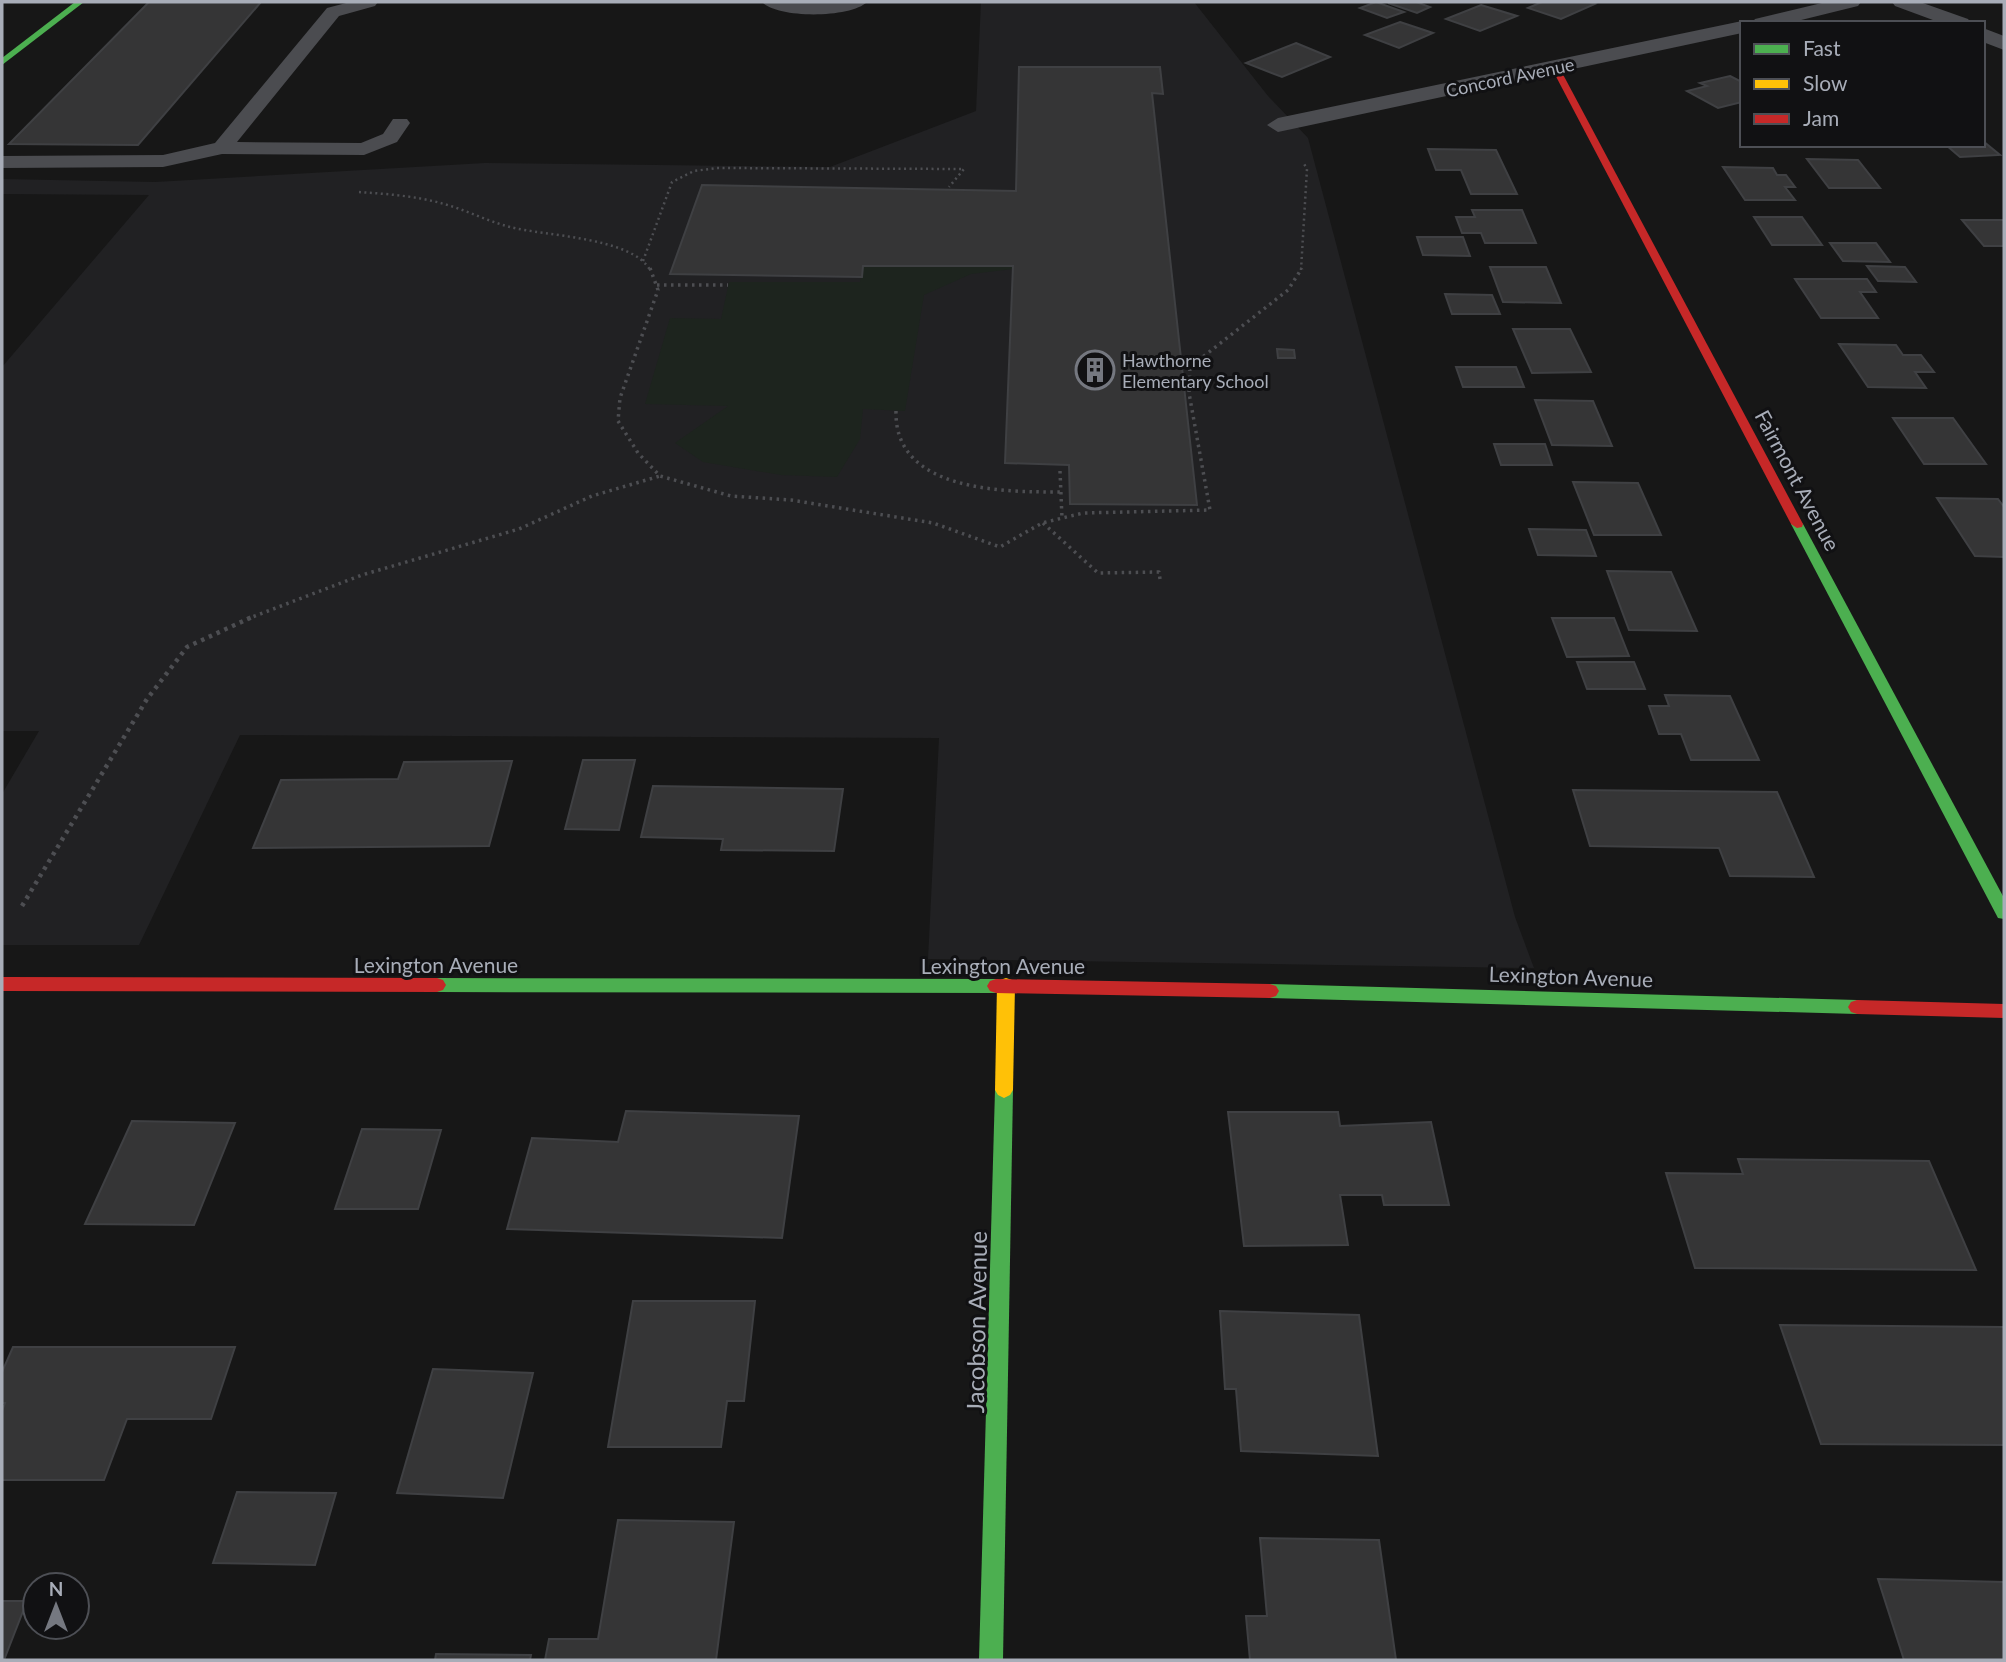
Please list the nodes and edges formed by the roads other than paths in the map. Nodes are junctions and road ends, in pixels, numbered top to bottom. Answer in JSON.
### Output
{"nodes":[{"id":1,"x":80,"y":2,"type":"edge"},
{"id":2,"x":369,"y":2,"type":"edge"},
{"id":3,"x":771,"y":2,"type":"edge"},
{"id":4,"x":858,"y":2,"type":"edge"},
{"id":5,"x":1851,"y":2,"type":"edge"},
{"id":6,"x":1902,"y":2,"type":"edge"},
{"id":7,"x":1770,"y":21,"type":"edge"},
{"id":8,"x":1955,"y":21,"type":"edge"},
{"id":9,"x":1740,"y":27,"type":"edge"},
{"id":10,"x":1985,"y":35,"type":"edge"},
{"id":11,"x":2004,"y":44,"type":"edge"},
{"id":12,"x":2,"y":62,"type":"edge"},
{"id":13,"x":1555,"y":67,"type":"junction"},
{"id":14,"x":400,"y":123,"type":"dead end"},
{"id":15,"x":1278,"y":125,"type":"dead end"},
{"id":16,"x":222,"y":148,"type":"junction"},
{"id":17,"x":2,"y":162,"type":"edge"},
{"id":18,"x":2004,"y":913,"type":"edge"},
{"id":19,"x":2,"y":984,"type":"edge"},
{"id":20,"x":1006,"y":985,"type":"junction"},
{"id":21,"x":2004,"y":1011,"type":"edge"},
{"id":22,"x":991,"y":1660,"type":"edge"}],
"edges":[{"from":1,"to":12,"type":"street"},
{"from":2,"to":16,"type":"lane"},
{"from":3,"to":4,"type":"lane"},
{"from":5,"to":7,"type":"street"},
{"from":6,"to":8,"type":"street"},
{"from":9,"to":13,"type":"street","name":"Concord Avenue"},
{"from":10,"to":11,"type":"street"},
{"from":13,"to":15,"type":"street","name":"Concord Avenue"},
{"from":13,"to":18,"type":"street","name":"Fairmont Avenue"},
{"from":14,"to":16,"type":"lane"},
{"from":16,"to":17,"type":"lane"},
{"from":19,"to":20,"type":"street","name":"Lexington Avenue"},
{"from":20,"to":21,"type":"street","name":"Lexington Avenue"},
{"from":20,"to":22,"type":"street","name":"Jacobson Avenue"}]}
